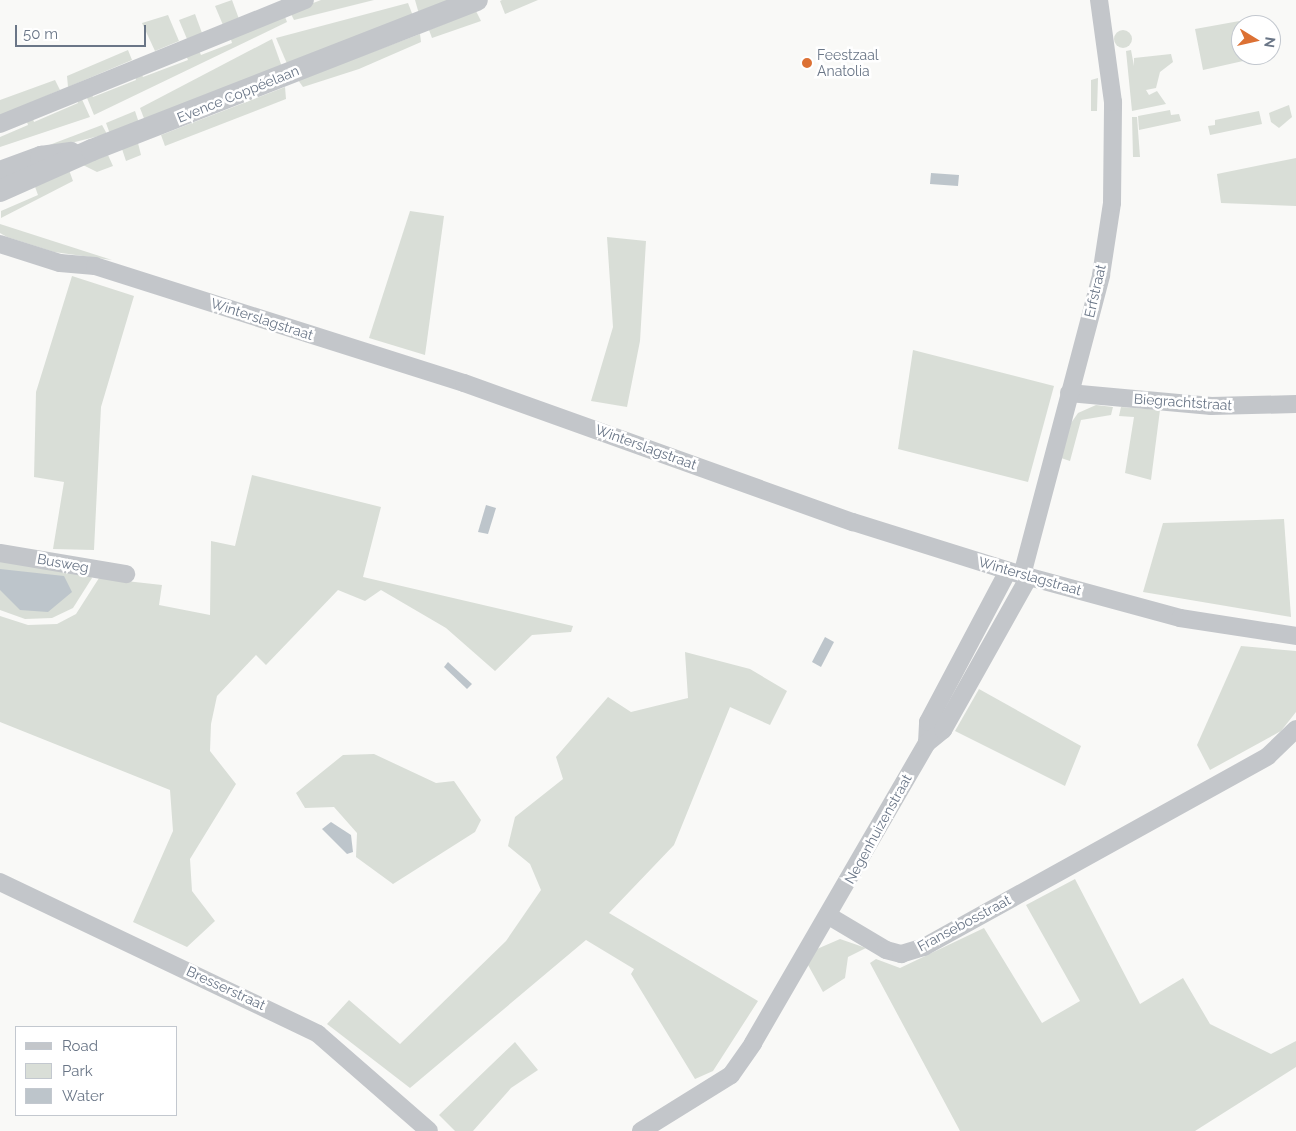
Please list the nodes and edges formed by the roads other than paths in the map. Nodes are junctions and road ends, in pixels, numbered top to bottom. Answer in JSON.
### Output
{"nodes":[{"id":1,"x":305,"y":0,"type":"edge"},
{"id":2,"x":477,"y":0,"type":"edge"},
{"id":3,"x":1099,"y":0,"type":"edge"},
{"id":4,"x":0,"y":124,"type":"edge"},
{"id":5,"x":92,"y":150,"type":"junction"},
{"id":6,"x":0,"y":172,"type":"edge"},
{"id":7,"x":0,"y":191,"type":"edge"},
{"id":8,"x":0,"y":244,"type":"edge"},
{"id":9,"x":1069,"y":393,"type":"junction"},
{"id":10,"x":1296,"y":404,"type":"edge"},
{"id":11,"x":0,"y":553,"type":"edge"},
{"id":12,"x":126,"y":574,"type":"dead end"},
{"id":13,"x":1020,"y":574,"type":"junction"},
{"id":14,"x":1296,"y":636,"type":"edge"},
{"id":15,"x":1296,"y":729,"type":"edge"},
{"id":16,"x":0,"y":882,"type":"edge"},
{"id":17,"x":829,"y":916,"type":"junction"},
{"id":18,"x":648,"y":1129,"type":"edge"},
{"id":19,"x":429,"y":1131,"type":"edge"}],
"edges":[{"from":1,"to":4,"type":"street"},
{"from":2,"to":5,"type":"street","name":"Evence Coppéelaan"},
{"from":3,"to":9,"type":"street","name":"Erfstraat"},
{"from":5,"to":6,"type":"street"},
{"from":5,"to":7,"type":"street","name":"Evence Coppéelaan"},
{"from":8,"to":13,"type":"street","name":"Winterslagstraat"},
{"from":9,"to":10,"type":"street","name":"Biegrachtstraat"},
{"from":9,"to":13,"type":"street","name":"Erfstraat"},
{"from":11,"to":12,"type":"street","name":"Busweg"},
{"from":13,"to":14,"type":"street","name":"Winterslagstraat"},
{"from":13,"to":17,"type":"street","name":"Negenhuizenstraat"},
{"from":15,"to":17,"type":"street","name":"Fransebosstraat"},
{"from":16,"to":19,"type":"street","name":"Bresserstraat"},
{"from":17,"to":18,"type":"street"}]}
